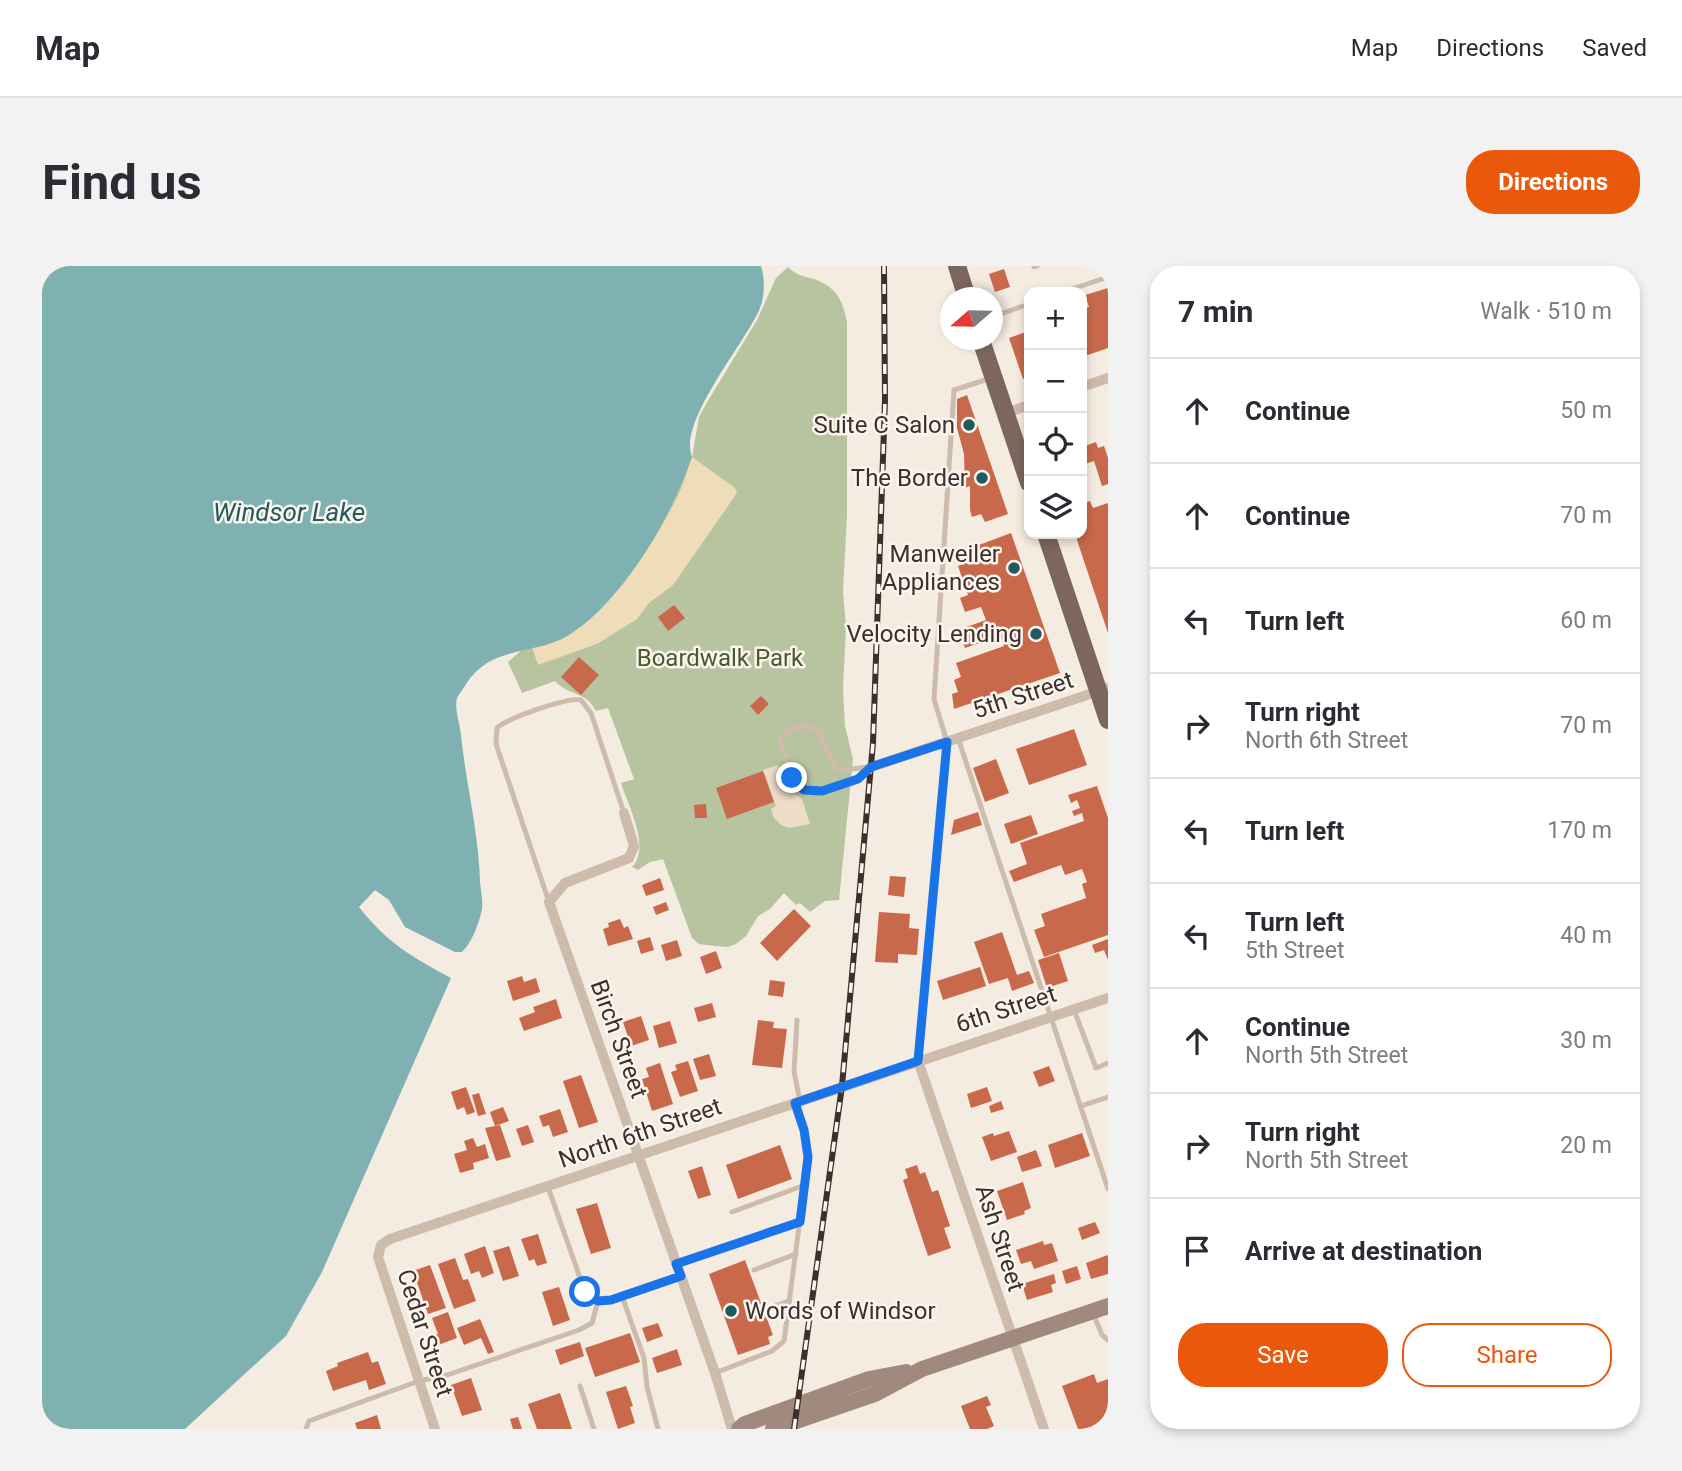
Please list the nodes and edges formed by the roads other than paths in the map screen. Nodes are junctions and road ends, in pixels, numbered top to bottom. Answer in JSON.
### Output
{"nodes":[{"id":1,"x":957,"y":266,"type":"edge"},
{"id":2,"x":1108,"y":277,"type":"edge"},
{"id":3,"x":964,"y":287,"type":"edge"},
{"id":4,"x":1078,"y":287,"type":"edge"},
{"id":5,"x":1024,"y":306,"type":"edge"},
{"id":6,"x":1003,"y":313,"type":"edge"},
{"id":7,"x":985,"y":350,"type":"edge"},
{"id":8,"x":994,"y":377,"type":"junction"},
{"id":9,"x":1108,"y":378,"type":"edge"},
{"id":10,"x":1087,"y":385,"type":"edge"},
{"id":11,"x":1024,"y":407,"type":"edge"},
{"id":12,"x":1006,"y":413,"type":"junction"},
{"id":13,"x":1027,"y":476,"type":"edge"},
{"id":14,"x":1048,"y":539,"type":"edge"},
{"id":15,"x":1103,"y":690,"type":"edge"},
{"id":16,"x":1108,"y":720,"type":"edge"},
{"id":17,"x":952,"y":740,"type":"junction"},
{"id":18,"x":871,"y":767,"type":"junction"},
{"id":19,"x":624,"y":813,"type":"joint"},
{"id":20,"x":549,"y":902,"type":"junction"},
{"id":21,"x":1108,"y":998,"type":"edge"},
{"id":22,"x":1074,"y":1009,"type":"junction"},
{"id":23,"x":1052,"y":1017,"type":"junction"},
{"id":24,"x":797,"y":1020,"type":"dead end"},
{"id":25,"x":918,"y":1061,"type":"junction"},
{"id":26,"x":1108,"y":1063,"type":"edge"},
{"id":27,"x":1108,"y":1097,"type":"edge"},
{"id":28,"x":797,"y":1102,"type":"junction"},
{"id":29,"x":1081,"y":1106,"type":"junction"},
{"id":30,"x":639,"y":1157,"type":"junction"},
{"id":31,"x":805,"y":1185,"type":"junction"},
{"id":32,"x":548,"y":1186,"type":"junction"},
{"id":33,"x":1108,"y":1189,"type":"edge"},
{"id":34,"x":732,"y":1212,"type":"dead end"},
{"id":35,"x":800,"y":1222,"type":"junction"},
{"id":36,"x":380,"y":1249,"type":"joint"},
{"id":37,"x":796,"y":1254,"type":"junction"},
{"id":38,"x":676,"y":1264,"type":"junction"},
{"id":39,"x":754,"y":1270,"type":"dead end"},
{"id":40,"x":681,"y":1276,"type":"junction"},
{"id":41,"x":622,"y":1296,"type":"junction"},
{"id":42,"x":598,"y":1301,"type":"junction"},
{"id":43,"x":789,"y":1301,"type":"junction"},
{"id":44,"x":769,"y":1308,"type":"dead end"},
{"id":45,"x":1100,"y":1309,"type":"edge"},
{"id":46,"x":1011,"y":1338,"type":"junction"},
{"id":47,"x":1108,"y":1340,"type":"edge"},
{"id":48,"x":922,"y":1369,"type":"junction"},
{"id":49,"x":715,"y":1373,"type":"junction"},
{"id":50,"x":419,"y":1381,"type":"junction"},
{"id":51,"x":580,"y":1386,"type":"dead end"},
{"id":52,"x":306,"y":1429,"type":"edge"},
{"id":53,"x":435,"y":1429,"type":"edge"},
{"id":54,"x":594,"y":1429,"type":"edge"},
{"id":55,"x":658,"y":1429,"type":"edge"},
{"id":56,"x":732,"y":1429,"type":"edge"},
{"id":57,"x":739,"y":1429,"type":"edge"},
{"id":58,"x":772,"y":1429,"type":"edge"},
{"id":59,"x":1044,"y":1429,"type":"edge"}],
"edges":[{"from":1,"to":3,"type":"main road"},
{"from":2,"to":4,"type":"lane"},
{"from":5,"to":6,"type":"lane"},
{"from":7,"to":8,"type":"main road"},
{"from":8,"to":12,"type":"main road"},
{"from":8,"to":17,"type":"lane"},
{"from":9,"to":10,"type":"street"},
{"from":11,"to":12,"type":"street"},
{"from":12,"to":13,"type":"main road"},
{"from":14,"to":15,"type":"main road"},
{"from":15,"to":16,"type":"main road"},
{"from":15,"to":17,"type":"street","name":"5th Street"},
{"from":17,"to":18,"type":"street","name":"5th Street"},
{"from":17,"to":23,"type":"lane"},
{"from":17,"to":25,"type":"lane"},
{"from":18,"to":18,"type":"lane"},
{"from":19,"to":20,"type":"street"},
{"from":19,"to":20,"type":"lane"},
{"from":20,"to":30,"type":"street","name":"Birch Street"},
{"from":21,"to":22,"type":"street","name":"6th Street"},
{"from":22,"to":23,"type":"street","name":"6th Street"},
{"from":22,"to":26,"type":"lane"},
{"from":23,"to":25,"type":"street","name":"6th Street"},
{"from":23,"to":29,"type":"lane"},
{"from":24,"to":28,"type":"lane"},
{"from":25,"to":28,"type":"street","name":"North 6th Street"},
{"from":25,"to":46,"type":"street","name":"Ash Street"},
{"from":27,"to":29,"type":"lane"},
{"from":28,"to":30,"type":"street","name":"North 6th Street"},
{"from":28,"to":31,"type":"lane"},
{"from":29,"to":33,"type":"lane"},
{"from":30,"to":32,"type":"street","name":"North 6th Street"},
{"from":30,"to":38,"type":"street","name":"Birch Street"},
{"from":31,"to":34,"type":"lane"},
{"from":31,"to":35,"type":"lane"},
{"from":32,"to":36,"type":"street","name":"North 6th Street"},
{"from":32,"to":42,"type":"lane"},
{"from":35,"to":37,"type":"lane"},
{"from":35,"to":38,"type":"lane"},
{"from":36,"to":50,"type":"street","name":"Cedar Street"},
{"from":37,"to":39,"type":"lane"},
{"from":37,"to":43,"type":"lane"},
{"from":38,"to":40,"type":"street","name":"Birch Street"},
{"from":40,"to":41,"type":"lane"},
{"from":40,"to":49,"type":"street","name":"Birch Street"},
{"from":41,"to":42,"type":"lane"},
{"from":41,"to":55,"type":"lane"},
{"from":42,"to":50,"type":"lane"},
{"from":43,"to":44,"type":"lane"},
{"from":43,"to":49,"type":"lane"},
{"from":45,"to":46,"type":"main road"},
{"from":45,"to":47,"type":"lane"},
{"from":46,"to":48,"type":"main road"},
{"from":46,"to":59,"type":"street","name":"Ash Street"},
{"from":48,"to":57,"type":"main road"},
{"from":48,"to":58,"type":"main road"},
{"from":49,"to":56,"type":"street","name":"Birch Street"},
{"from":50,"to":52,"type":"lane"},
{"from":50,"to":53,"type":"street","name":"Cedar Street"},
{"from":51,"to":54,"type":"lane"}]}
